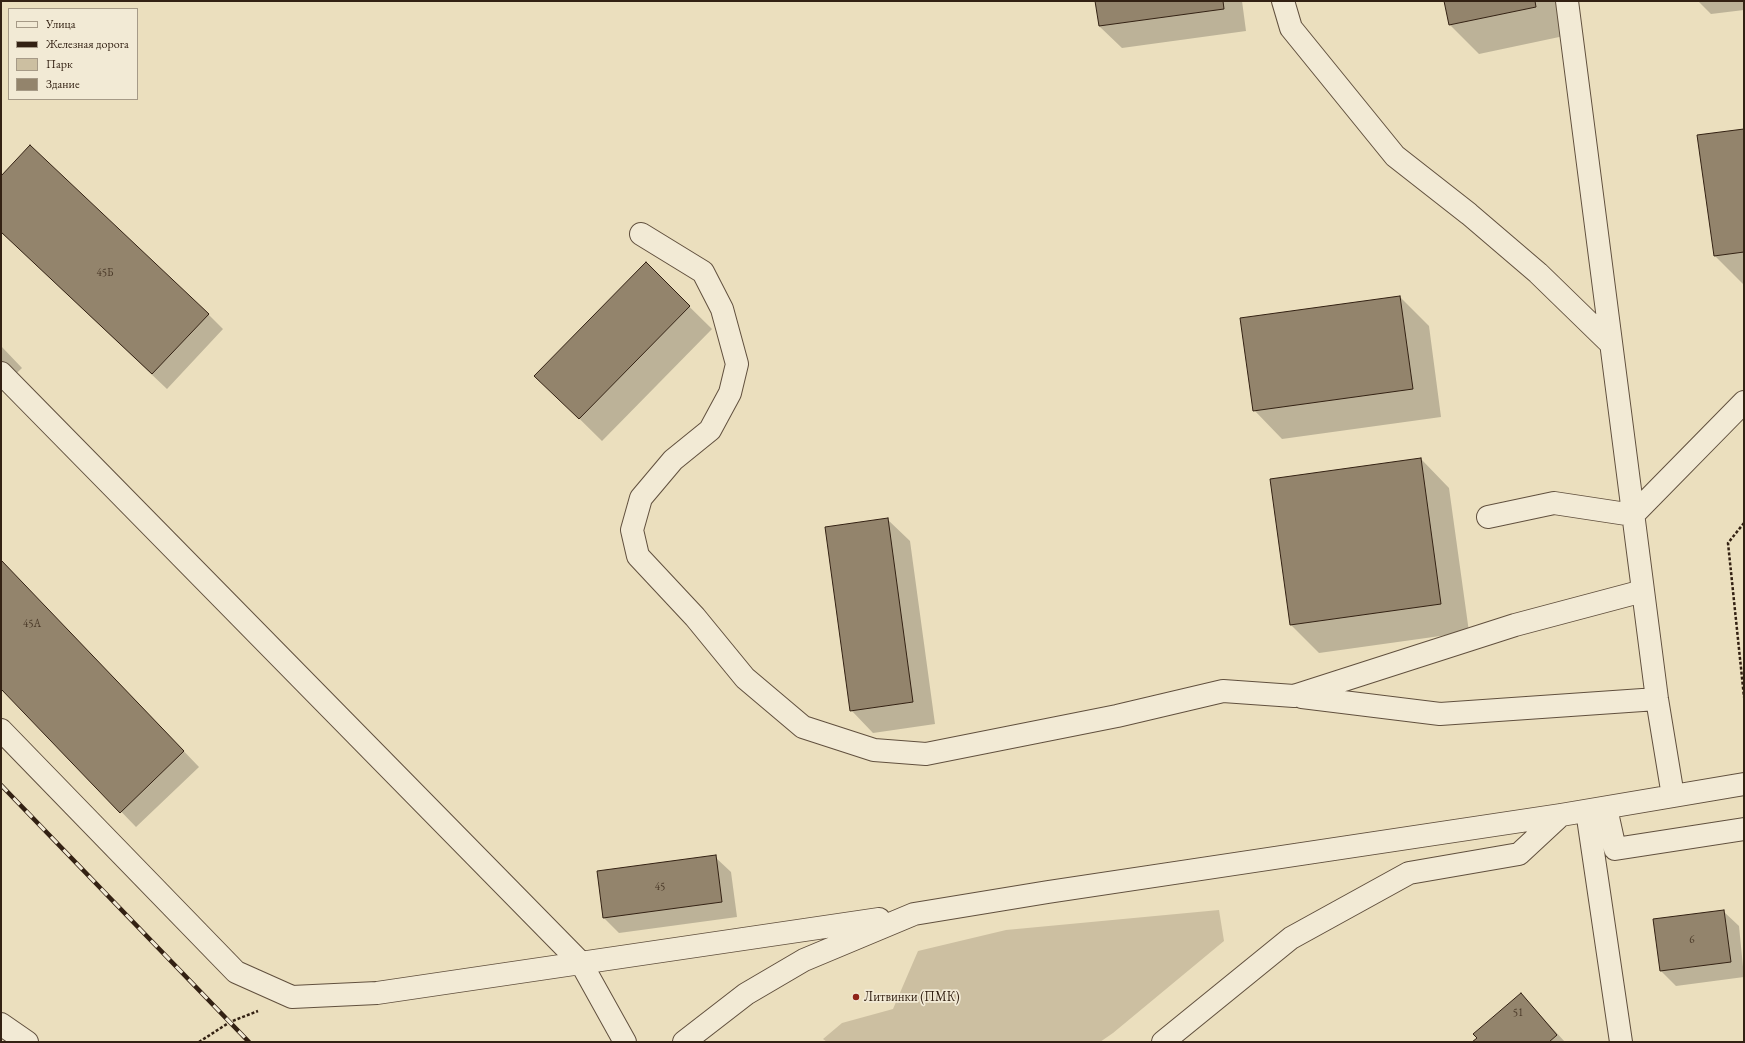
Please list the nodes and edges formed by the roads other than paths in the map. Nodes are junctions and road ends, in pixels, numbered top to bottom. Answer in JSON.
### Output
{"nodes":[{"id":1,"x":1283,"y":1,"type":"edge"},
{"id":2,"x":1567,"y":1,"type":"edge"},
{"id":3,"x":641,"y":234,"type":"dead end"},
{"id":4,"x":1611,"y":344,"type":"junction"},
{"id":5,"x":1,"y":373,"type":"edge"},
{"id":6,"x":1744,"y":402,"type":"edge"},
{"id":7,"x":1633,"y":515,"type":"junction"},
{"id":8,"x":1488,"y":517,"type":"dead end"},
{"id":9,"x":1643,"y":591,"type":"junction"},
{"id":10,"x":1294,"y":696,"type":"junction"},
{"id":11,"x":1657,"y":699,"type":"junction"},
{"id":12,"x":1,"y":730,"type":"edge"},
{"id":13,"x":1744,"y":784,"type":"edge"},
{"id":14,"x":1673,"y":796,"type":"junction"},
{"id":15,"x":1596,"y":809,"type":"junction"},
{"id":16,"x":1561,"y":815,"type":"junction"},
{"id":17,"x":1744,"y":829,"type":"edge"},
{"id":18,"x":914,"y":914,"type":"junction"},
{"id":19,"x":581,"y":963,"type":"junction"},
{"id":20,"x":1,"y":1024,"type":"edge"},
{"id":21,"x":27,"y":1042,"type":"edge"},
{"id":22,"x":625,"y":1042,"type":"edge"},
{"id":23,"x":684,"y":1042,"type":"edge"},
{"id":24,"x":1163,"y":1042,"type":"edge"},
{"id":25,"x":1621,"y":1042,"type":"edge"}],
"edges":[{"from":1,"to":4,"type":"street"},
{"from":2,"to":4,"type":"street"},
{"from":3,"to":10,"type":"street"},
{"from":4,"to":7,"type":"street"},
{"from":5,"to":19,"type":"street"},
{"from":6,"to":7,"type":"street"},
{"from":7,"to":8,"type":"street"},
{"from":7,"to":9,"type":"street"},
{"from":9,"to":10,"type":"street"},
{"from":9,"to":11,"type":"street"},
{"from":10,"to":11,"type":"street"},
{"from":11,"to":14,"type":"street"},
{"from":12,"to":19,"type":"street"},
{"from":13,"to":14,"type":"street"},
{"from":14,"to":15,"type":"street"},
{"from":15,"to":16,"type":"street"},
{"from":15,"to":17,"type":"street"},
{"from":15,"to":25,"type":"street"},
{"from":16,"to":18,"type":"street"},
{"from":16,"to":24,"type":"street"},
{"from":18,"to":19,"type":"street"},
{"from":18,"to":23,"type":"street"},
{"from":19,"to":22,"type":"street"},
{"from":20,"to":21,"type":"street"}]}
